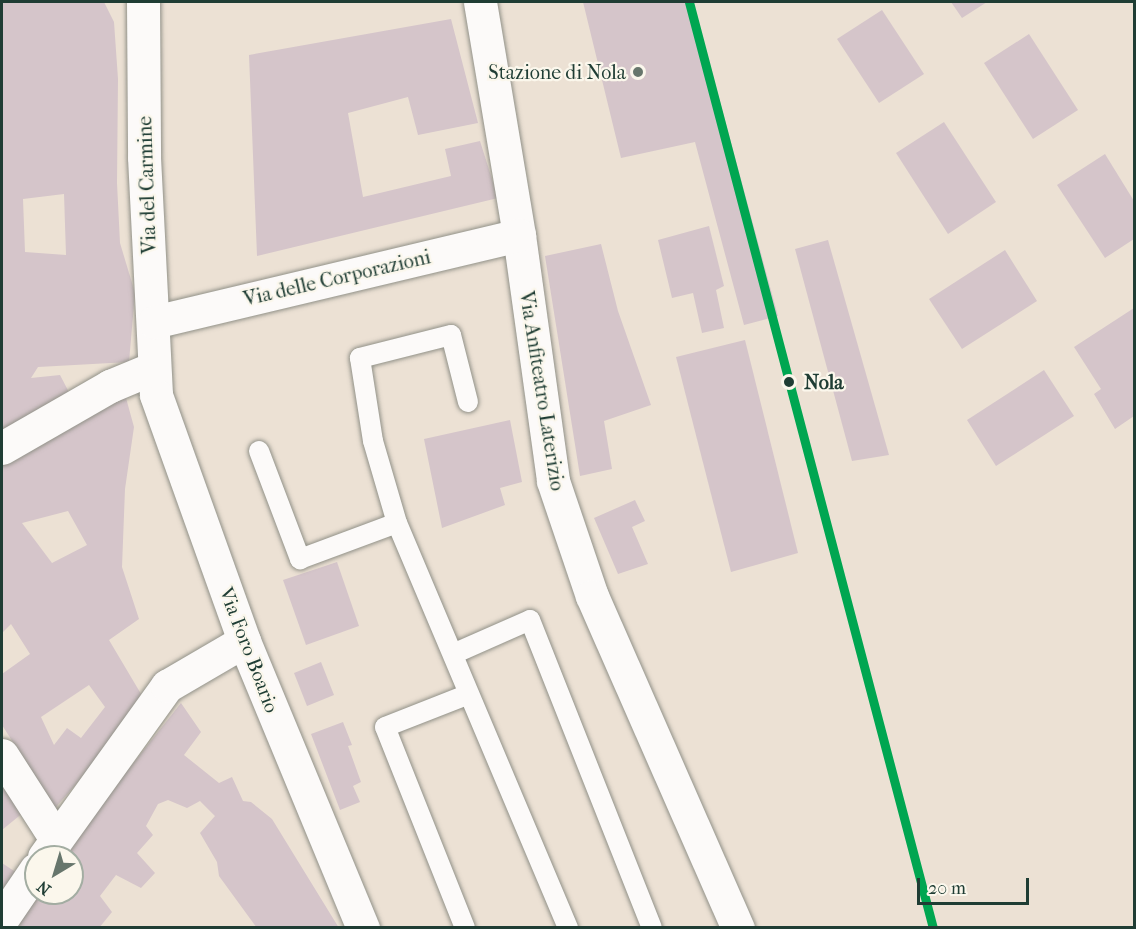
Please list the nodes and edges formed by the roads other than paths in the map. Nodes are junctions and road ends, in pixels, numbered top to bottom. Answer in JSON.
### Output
{"nodes":[{"id":1,"x":142,"y":2,"type":"edge"},
{"id":2,"x":480,"y":2,"type":"edge"},
{"id":3,"x":519,"y":235,"type":"junction"},
{"id":4,"x":154,"y":322,"type":"junction"},
{"id":5,"x":153,"y":368,"type":"junction"},
{"id":6,"x":468,"y":402,"type":"dead end"},
{"id":7,"x":2,"y":448,"type":"edge"},
{"id":8,"x":259,"y":451,"type":"dead end"},
{"id":9,"x":397,"y":523,"type":"junction"},
{"id":10,"x":244,"y":641,"type":"junction"},
{"id":11,"x":453,"y":654,"type":"junction"},
{"id":12,"x":469,"y":694,"type":"junction"},
{"id":13,"x":2,"y":755,"type":"edge"},
{"id":14,"x":48,"y":845,"type":"edge"},
{"id":15,"x":52,"y":845,"type":"edge"},
{"id":16,"x":24,"y":887,"type":"edge"},
{"id":17,"x":2,"y":919,"type":"edge"},
{"id":18,"x":363,"y":927,"type":"edge"},
{"id":19,"x":465,"y":927,"type":"edge"},
{"id":20,"x":568,"y":927,"type":"edge"},
{"id":21,"x":652,"y":927,"type":"edge"},
{"id":22,"x":738,"y":927,"type":"edge"}],
"edges":[{"from":1,"to":4,"type":"street","name":"Via del Carmine"},
{"from":2,"to":3,"type":"street","name":"Via Anfiteatro Laterizio"},
{"from":3,"to":4,"type":"street","name":"Via delle Corporazioni"},
{"from":3,"to":22,"type":"street","name":"Via Anfiteatro Laterizio"},
{"from":4,"to":5,"type":"street","name":"Via del Carmine"},
{"from":5,"to":7,"type":"street"},
{"from":5,"to":10,"type":"street","name":"Via Foro Boario"},
{"from":6,"to":9,"type":"lane"},
{"from":8,"to":9,"type":"lane"},
{"from":9,"to":11,"type":"lane"},
{"from":10,"to":15,"type":"street"},
{"from":10,"to":18,"type":"street","name":"Via Foro Boario"},
{"from":11,"to":12,"type":"lane"},
{"from":11,"to":21,"type":"lane"},
{"from":12,"to":19,"type":"lane"},
{"from":12,"to":20,"type":"lane"},
{"from":13,"to":14,"type":"street"},
{"from":16,"to":17,"type":"street"}]}
